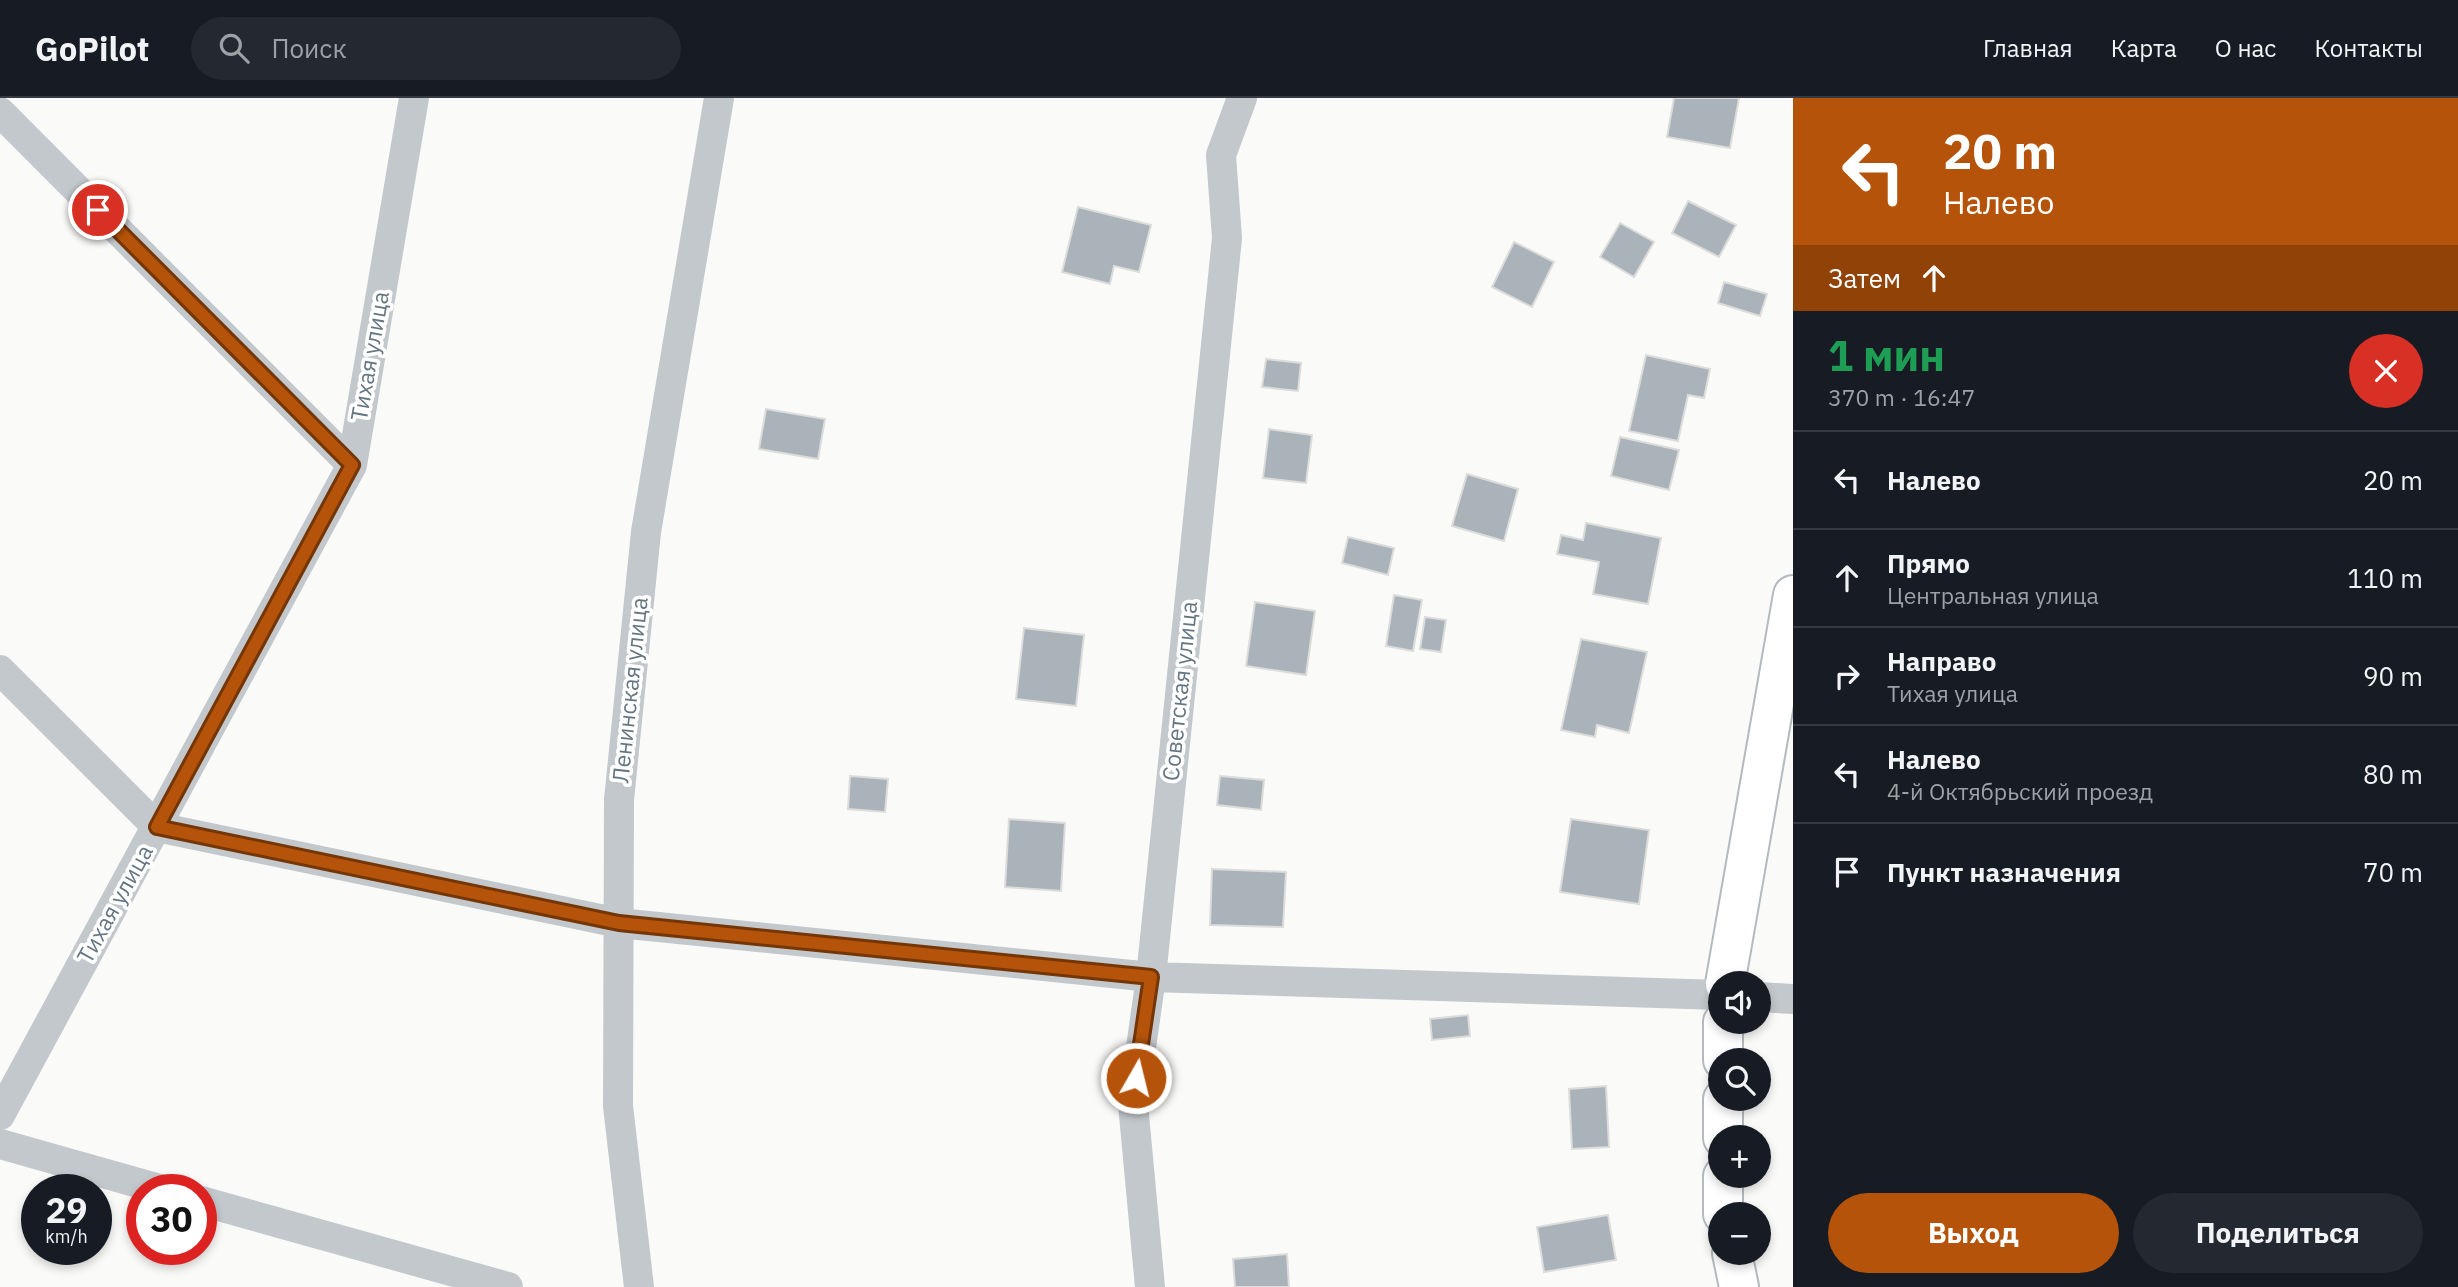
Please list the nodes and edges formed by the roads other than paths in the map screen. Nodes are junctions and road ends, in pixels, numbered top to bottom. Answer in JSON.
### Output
{"nodes":[{"id":1,"x":414,"y":98,"type":"edge"},
{"id":2,"x":719,"y":98,"type":"edge"},
{"id":3,"x":1242,"y":98,"type":"edge"},
{"id":4,"x":0,"y":112,"type":"edge"},
{"id":5,"x":352,"y":465,"type":"junction"},
{"id":6,"x":1793,"y":595,"type":"edge"},
{"id":7,"x":0,"y":670,"type":"edge"},
{"id":8,"x":157,"y":827,"type":"junction"},
{"id":9,"x":619,"y":923,"type":"junction"},
{"id":10,"x":1727,"y":971,"type":"edge"},
{"id":11,"x":1151,"y":977,"type":"junction"},
{"id":12,"x":1708,"y":995,"type":"edge"},
{"id":13,"x":1771,"y":998,"type":"edge"},
{"id":14,"x":1793,"y":999,"type":"edge"},
{"id":15,"x":0,"y":1115,"type":"edge"},
{"id":16,"x":0,"y":1144,"type":"edge"},
{"id":17,"x":126,"y":1180,"type":"edge"},
{"id":18,"x":217,"y":1205,"type":"edge"},
{"id":19,"x":1734,"y":1265,"type":"edge"},
{"id":20,"x":508,"y":1287,"type":"edge"},
{"id":21,"x":639,"y":1287,"type":"edge"},
{"id":22,"x":1150,"y":1287,"type":"edge"},
{"id":23,"x":1739,"y":1287,"type":"edge"}],
"edges":[{"from":1,"to":5,"type":"street","name":"Тихая улица"},
{"from":2,"to":9,"type":"street","name":"Ленинская улица"},
{"from":3,"to":11,"type":"street","name":"Советская улица"},
{"from":4,"to":5,"type":"street"},
{"from":5,"to":8,"type":"street","name":"Тихая улица"},
{"from":6,"to":10,"type":"main road"},
{"from":7,"to":8,"type":"street"},
{"from":8,"to":9,"type":"street"},
{"from":8,"to":15,"type":"street","name":"Тихая улица"},
{"from":9,"to":11,"type":"street"},
{"from":9,"to":21,"type":"street","name":"Ленинская улица"},
{"from":11,"to":12,"type":"street"},
{"from":11,"to":22,"type":"street","name":"Советская улица"},
{"from":13,"to":14,"type":"street"},
{"from":16,"to":17,"type":"street"},
{"from":18,"to":20,"type":"street"},
{"from":19,"to":23,"type":"main road"}]}
